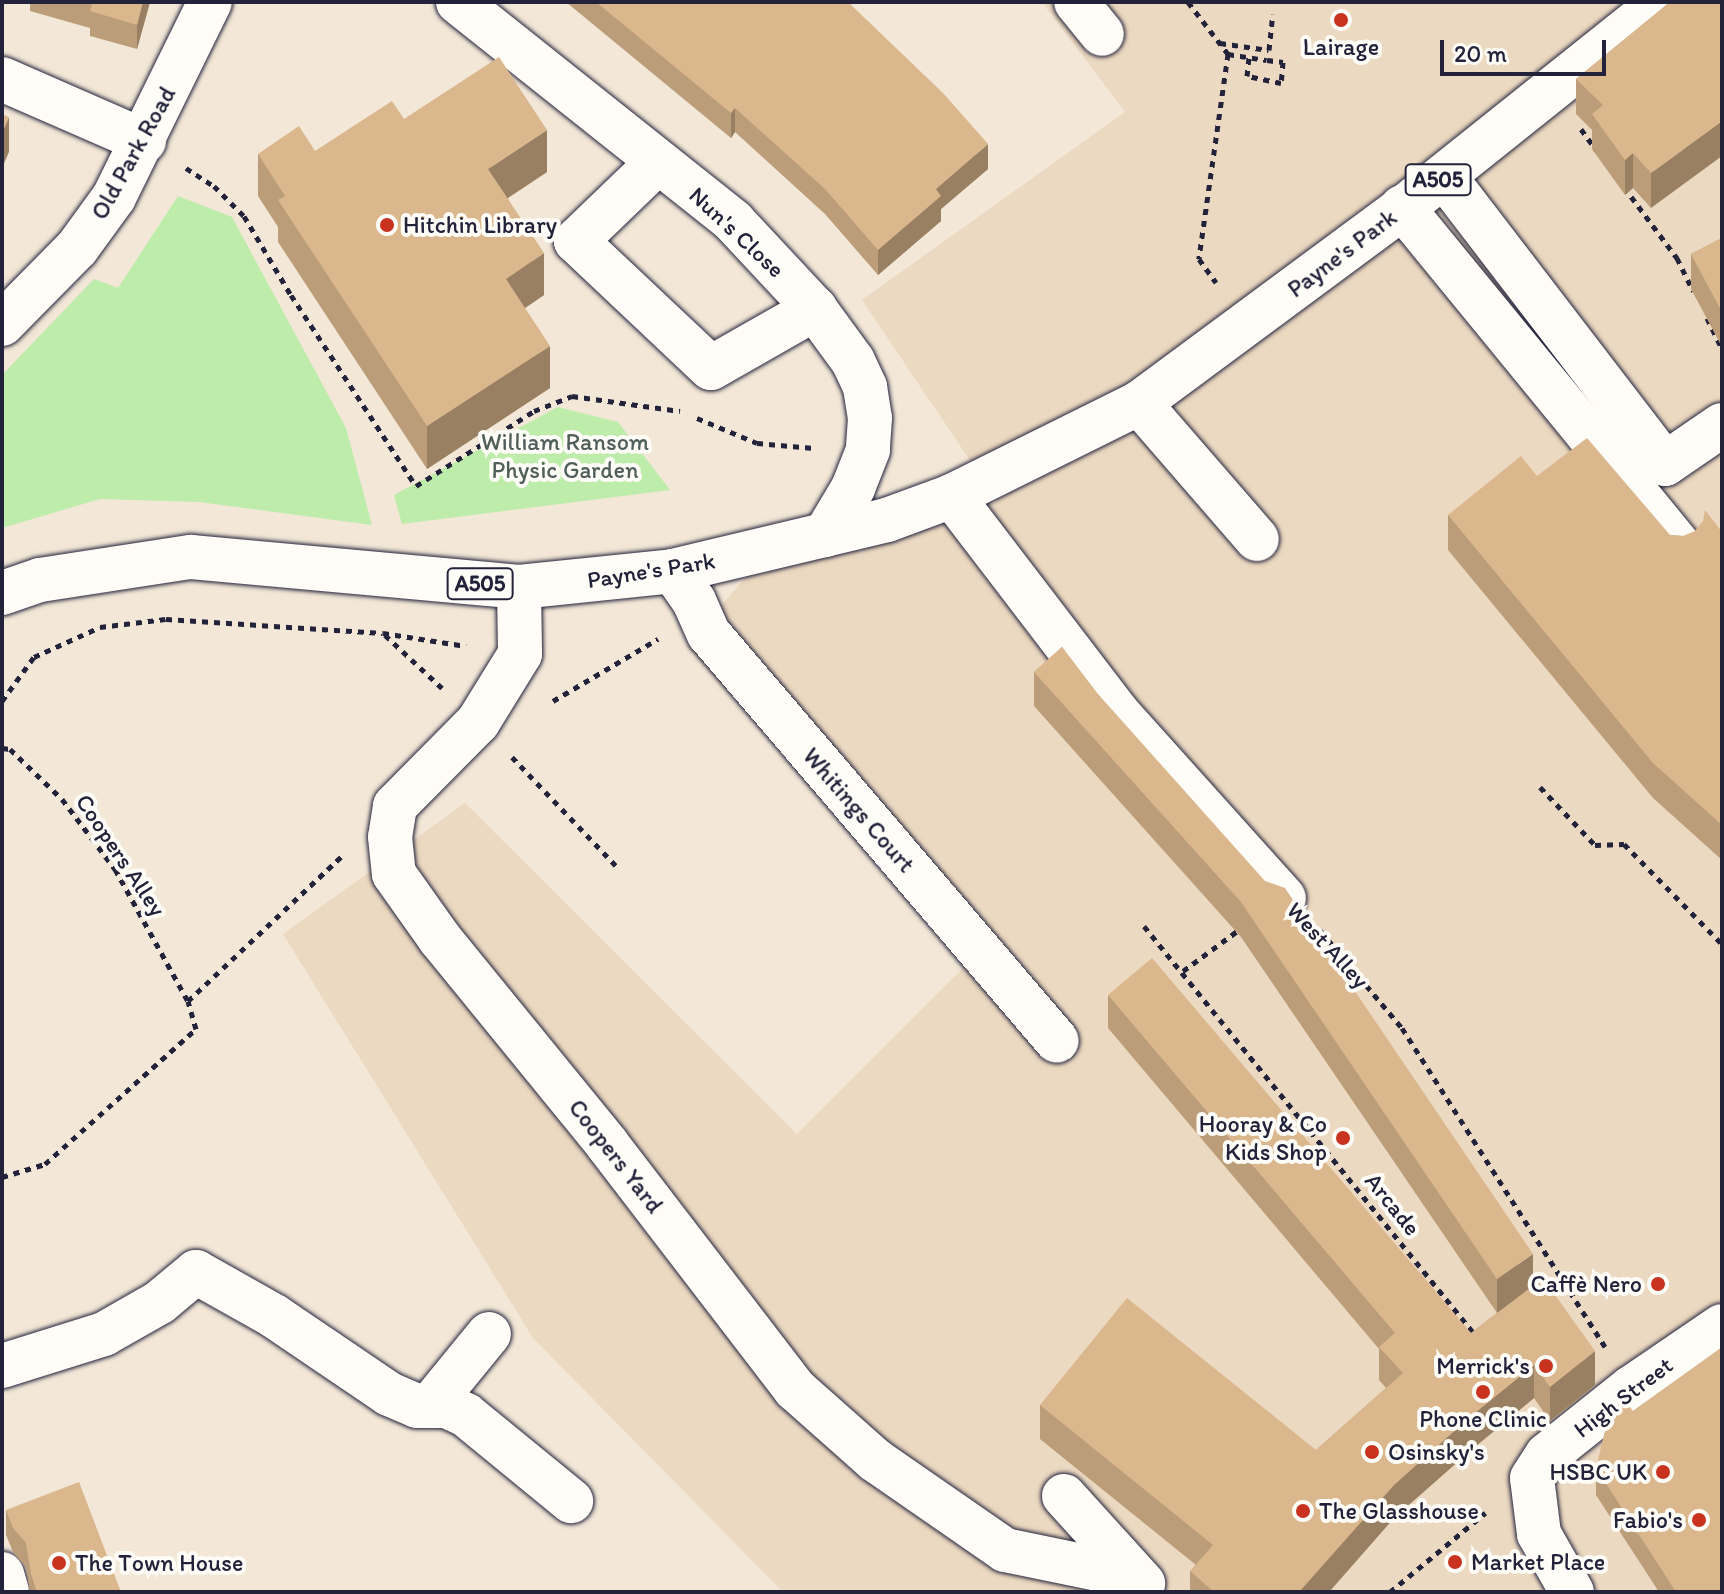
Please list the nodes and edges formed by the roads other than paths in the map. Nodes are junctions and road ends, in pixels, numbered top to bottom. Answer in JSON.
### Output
{"nodes":[{"id":1,"x":210,"y":2,"type":"edge"},
{"id":2,"x":1661,"y":2,"type":"edge"},
{"id":3,"x":476,"y":7,"type":"edge"},
{"id":4,"x":2,"y":79,"type":"edge"},
{"id":5,"x":144,"y":141,"type":"junction"},
{"id":6,"x":658,"y":162,"type":"junction"},
{"id":7,"x":1444,"y":176,"type":"junction"},
{"id":8,"x":1402,"y":207,"type":"junction"},
{"id":9,"x":815,"y":309,"type":"junction"},
{"id":10,"x":2,"y":324,"type":"edge"},
{"id":11,"x":1139,"y":403,"type":"junction"},
{"id":12,"x":1722,"y":425,"type":"edge"},
{"id":13,"x":952,"y":496,"type":"junction"},
{"id":14,"x":825,"y":535,"type":"junction"},
{"id":15,"x":1257,"y":539,"type":"dead end"},
{"id":16,"x":1680,"y":547,"type":"edge"},
{"id":17,"x":684,"y":586,"type":"junction"},
{"id":18,"x":519,"y":587,"type":"junction"},
{"id":19,"x":2,"y":593,"type":"edge"},
{"id":20,"x":1284,"y":898,"type":"edge"},
{"id":21,"x":1057,"y":1041,"type":"dead end"},
{"id":22,"x":1722,"y":1326,"type":"edge"},
{"id":23,"x":489,"y":1334,"type":"dead end"},
{"id":24,"x":2,"y":1366,"type":"edge"},
{"id":25,"x":430,"y":1406,"type":"junction"},
{"id":26,"x":1064,"y":1496,"type":"dead end"},
{"id":27,"x":571,"y":1501,"type":"dead end"},
{"id":28,"x":2,"y":1574,"type":"edge"},
{"id":29,"x":1145,"y":1584,"type":"edge"},
{"id":30,"x":7,"y":1592,"type":"edge"},
{"id":31,"x":1572,"y":1592,"type":"edge"}],
"edges":[{"from":1,"to":5,"type":"main road","name":"Old Park Road"},
{"from":2,"to":7,"type":"main road","name":"Payne's Park","number":"A505"},
{"from":3,"to":6,"type":"main road","name":"Nun's Close"},
{"from":4,"to":5,"type":"main road"},
{"from":5,"to":10,"type":"main road","name":"Old Park Road"},
{"from":6,"to":9,"type":"main road","name":"Nun's Close"},
{"from":6,"to":9,"type":"main road"},
{"from":7,"to":8,"type":"main road","name":"Payne's Park","number":"A505"},
{"from":7,"to":12,"type":"main road"},
{"from":8,"to":11,"type":"main road","name":"Payne's Park","number":"A505"},
{"from":8,"to":16,"type":"main road"},
{"from":9,"to":14,"type":"main road","name":"Nun's Close"},
{"from":11,"to":13,"type":"main road","name":"Payne's Park","number":"A505"},
{"from":11,"to":15,"type":"main road"},
{"from":13,"to":14,"type":"main road","name":"Payne's Park","number":"A505"},
{"from":13,"to":20,"type":"main road","name":"West Alley"},
{"from":14,"to":17,"type":"main road","name":"Payne's Park","number":"A505"},
{"from":17,"to":18,"type":"main road","name":"Payne's Park","number":"A505"},
{"from":17,"to":21,"type":"main road","name":"Whitings Court"},
{"from":18,"to":19,"type":"main road","name":"Payne's Park","number":"A505"},
{"from":18,"to":29,"type":"main road","name":"Coopers Yard"},
{"from":22,"to":31,"type":"main road","name":"High Street"},
{"from":23,"to":25,"type":"main road"},
{"from":24,"to":25,"type":"main road"},
{"from":25,"to":27,"type":"main road"},
{"from":26,"to":29,"type":"main road"},
{"from":28,"to":30,"type":"main road"}]}
